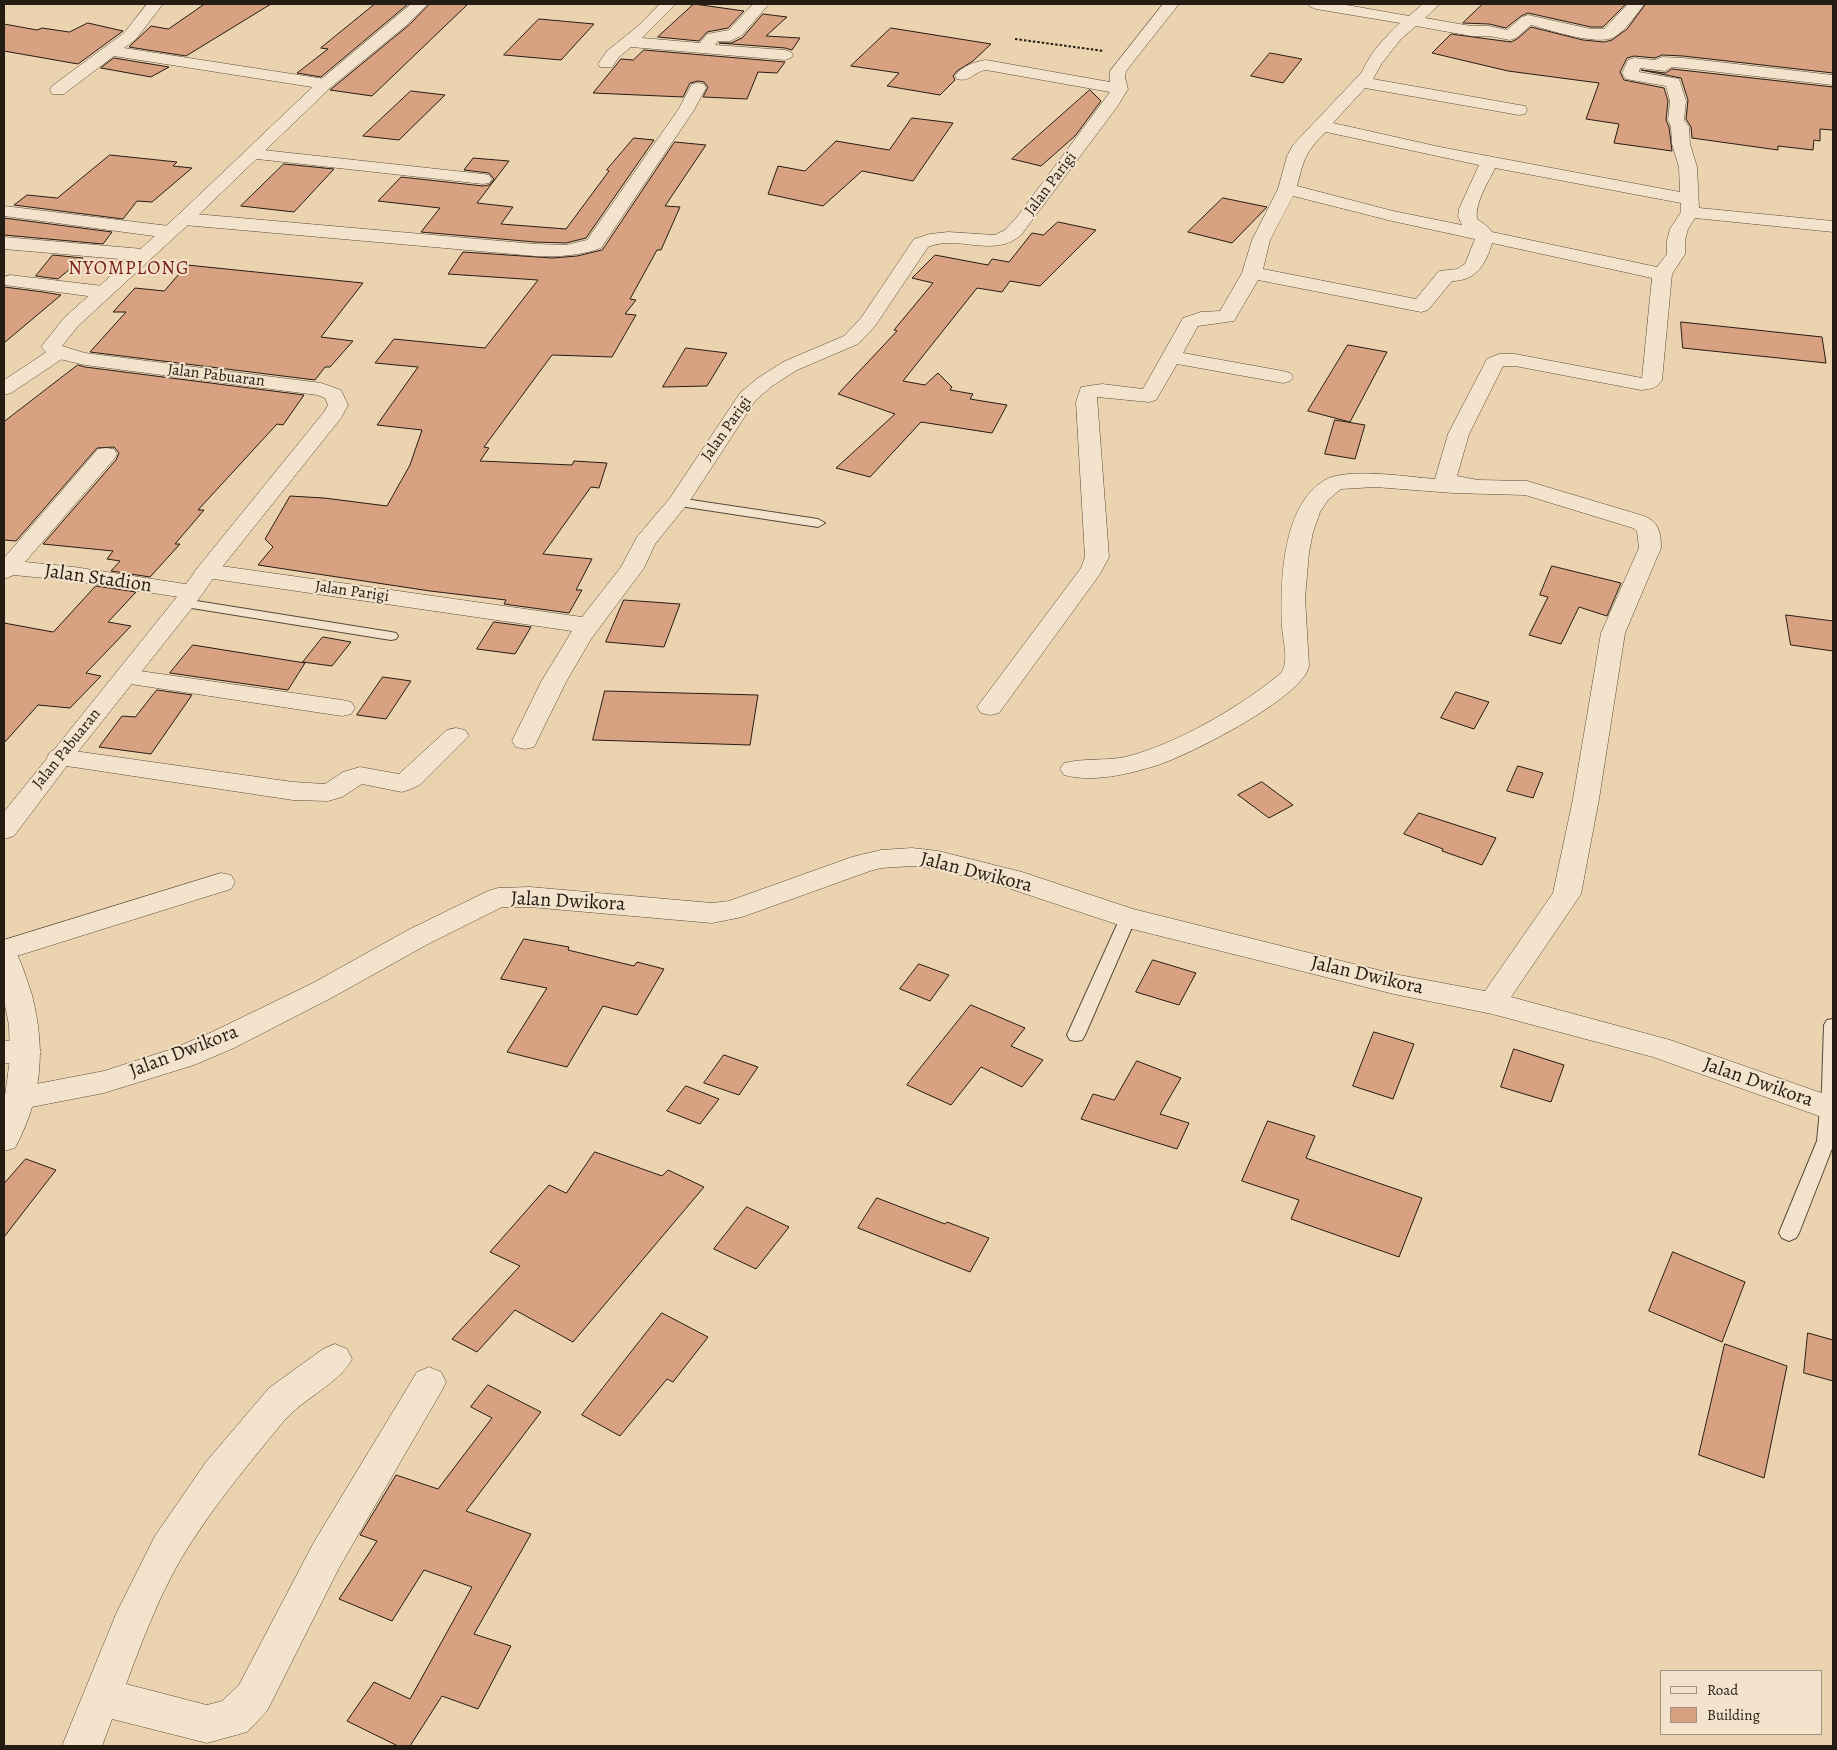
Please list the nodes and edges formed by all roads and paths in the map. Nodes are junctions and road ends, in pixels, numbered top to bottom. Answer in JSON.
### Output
{"nodes":[{"id":1,"x":155,"y":4,"type":"edge"},
{"id":2,"x":420,"y":4,"type":"edge"},
{"id":3,"x":668,"y":4,"type":"edge"},
{"id":4,"x":761,"y":4,"type":"edge"},
{"id":5,"x":1171,"y":4,"type":"edge"},
{"id":6,"x":1316,"y":4,"type":"edge"},
{"id":7,"x":1432,"y":4,"type":"edge"},
{"id":8,"x":1636,"y":4,"type":"edge"},
{"id":9,"x":1412,"y":20,"type":"junction"},
{"id":10,"x":1015,"y":39,"type":"dead end"},
{"id":11,"x":627,"y":42,"type":"junction"},
{"id":12,"x":704,"y":48,"type":"junction"},
{"id":13,"x":111,"y":51,"type":"junction"},
{"id":14,"x":1130,"y":54,"type":"junction"},
{"id":15,"x":785,"y":55,"type":"dead end"},
{"id":16,"x":606,"y":64,"type":"dead end"},
{"id":17,"x":963,"y":76,"type":"dead end"},
{"id":18,"x":1833,"y":80,"type":"edge"},
{"id":19,"x":1362,"y":82,"type":"junction"},
{"id":20,"x":325,"y":84,"type":"junction"},
{"id":21,"x":698,"y":88,"type":"dead end"},
{"id":22,"x":1120,"y":89,"type":"junction"},
{"id":23,"x":58,"y":90,"type":"dead end"},
{"id":24,"x":1518,"y":110,"type":"dead end"},
{"id":25,"x":1322,"y":126,"type":"junction"},
{"id":26,"x":254,"y":154,"type":"junction"},
{"id":27,"x":1489,"y":162,"type":"junction"},
{"id":28,"x":483,"y":179,"type":"dead end"},
{"id":29,"x":1287,"y":189,"type":"junction"},
{"id":30,"x":1690,"y":205,"type":"junction"},
{"id":31,"x":4,"y":212,"type":"edge"},
{"id":32,"x":177,"y":225,"type":"junction"},
{"id":33,"x":1833,"y":227,"type":"edge"},
{"id":34,"x":1485,"y":236,"type":"junction"},
{"id":35,"x":4,"y":243,"type":"edge"},
{"id":36,"x":143,"y":255,"type":"junction"},
{"id":37,"x":1252,"y":273,"type":"junction"},
{"id":38,"x":1662,"y":274,"type":"junction"},
{"id":39,"x":10,"y":281,"type":"dead end"},
{"id":40,"x":103,"y":292,"type":"junction"},
{"id":41,"x":58,"y":353,"type":"junction"},
{"id":42,"x":1170,"y":356,"type":"junction"},
{"id":43,"x":1283,"y":377,"type":"dead end"},
{"id":44,"x":4,"y":389,"type":"edge"},
{"id":45,"x":106,"y":454,"type":"dead end"},
{"id":46,"x":1478,"y":487,"type":"junction"},
{"id":47,"x":678,"y":502,"type":"junction"},
{"id":48,"x":818,"y":524,"type":"dead end"},
{"id":49,"x":5,"y":568,"type":"edge"},
{"id":50,"x":207,"y":571,"type":"junction"},
{"id":51,"x":188,"y":598,"type":"junction"},
{"id":52,"x":575,"y":624,"type":"junction"},
{"id":53,"x":391,"y":636,"type":"dead end"},
{"id":54,"x":126,"y":677,"type":"junction"},
{"id":55,"x":990,"y":707,"type":"dead end"},
{"id":56,"x":342,"y":708,"type":"dead end"},
{"id":57,"x":456,"y":736,"type":"dead end"},
{"id":58,"x":525,"y":741,"type":"dead end"},
{"id":59,"x":60,"y":757,"type":"junction"},
{"id":60,"x":1073,"y":769,"type":"dead end"},
{"id":61,"x":4,"y":830,"type":"edge"},
{"id":62,"x":221,"y":882,"type":"dead end"},
{"id":63,"x":1128,"y":918,"type":"junction"},
{"id":64,"x":4,"y":950,"type":"edge"},
{"id":65,"x":4,"y":956,"type":"edge"},
{"id":66,"x":1492,"y":1003,"type":"junction"},
{"id":67,"x":1833,"y":1025,"type":"edge"},
{"id":68,"x":1076,"y":1035,"type":"dead end"},
{"id":69,"x":15,"y":1052,"type":"edge"},
{"id":70,"x":21,"y":1097,"type":"junction"},
{"id":71,"x":1831,"y":1108,"type":"edge"},
{"id":72,"x":4,"y":1139,"type":"edge"},
{"id":73,"x":1789,"y":1233,"type":"dead end"},
{"id":74,"x":335,"y":1359,"type":"dead end"},
{"id":75,"x":429,"y":1382,"type":"dead end"},
{"id":76,"x":102,"y":1697,"type":"junction"},
{"id":77,"x":82,"y":1746,"type":"edge"}],
"edges":[{"from":1,"to":13,"type":"street"},
{"from":2,"to":20,"type":"street"},
{"from":3,"to":11,"type":"street"},
{"from":4,"to":12,"type":"street"},
{"from":5,"to":14,"type":"street"},
{"from":6,"to":9,"type":"street"},
{"from":7,"to":9,"type":"street"},
{"from":8,"to":9,"type":"street"},
{"from":9,"to":19,"type":"street"},
{"from":10,"to":14,"type":"path"},
{"from":11,"to":12,"type":"street"},
{"from":11,"to":16,"type":"street"},
{"from":12,"to":15,"type":"street"},
{"from":13,"to":20,"type":"street"},
{"from":13,"to":23,"type":"street"},
{"from":14,"to":22,"type":"street"},
{"from":17,"to":22,"type":"street"},
{"from":18,"to":30,"type":"street"},
{"from":19,"to":24,"type":"street"},
{"from":19,"to":25,"type":"street"},
{"from":20,"to":26,"type":"street"},
{"from":21,"to":32,"type":"street"},
{"from":22,"to":47,"type":"street","name":"Jalan Parigi"},
{"from":25,"to":27,"type":"street"},
{"from":25,"to":29,"type":"street"},
{"from":26,"to":28,"type":"street"},
{"from":26,"to":32,"type":"street"},
{"from":27,"to":30,"type":"street"},
{"from":27,"to":34,"type":"street"},
{"from":29,"to":34,"type":"street"},
{"from":29,"to":37,"type":"street"},
{"from":30,"to":33,"type":"street"},
{"from":30,"to":38,"type":"street"},
{"from":31,"to":32,"type":"street"},
{"from":32,"to":36,"type":"street"},
{"from":34,"to":37,"type":"street"},
{"from":34,"to":38,"type":"street"},
{"from":35,"to":36,"type":"street"},
{"from":36,"to":40,"type":"street"},
{"from":37,"to":42,"type":"street"},
{"from":38,"to":46,"type":"street"},
{"from":39,"to":40,"type":"street"},
{"from":40,"to":41,"type":"street"},
{"from":41,"to":44,"type":"street"},
{"from":41,"to":50,"type":"street","name":"Jalan Pabuaran"},
{"from":42,"to":43,"type":"street"},
{"from":42,"to":55,"type":"street"},
{"from":45,"to":49,"type":"street"},
{"from":46,"to":60,"type":"street"},
{"from":46,"to":66,"type":"street"},
{"from":47,"to":48,"type":"lane"},
{"from":47,"to":52,"type":"street","name":"Jalan Parigi"},
{"from":49,"to":51,"type":"street","name":"Jalan Stadion"},
{"from":50,"to":51,"type":"street","name":"Jalan Pabuaran"},
{"from":50,"to":52,"type":"street","name":"Jalan Parigi"},
{"from":51,"to":53,"type":"lane"},
{"from":51,"to":54,"type":"street","name":"Jalan Pabuaran"},
{"from":52,"to":58,"type":"street"},
{"from":54,"to":56,"type":"street"},
{"from":54,"to":59,"type":"street","name":"Jalan Pabuaran"},
{"from":57,"to":59,"type":"street"},
{"from":59,"to":61,"type":"street","name":"Jalan Pabuaran"},
{"from":62,"to":64,"type":"street"},
{"from":63,"to":66,"type":"street","name":"Jalan Dwikora"},
{"from":63,"to":68,"type":"lane"},
{"from":63,"to":70,"type":"street","name":"Jalan Dwikora"},
{"from":65,"to":69,"type":"street"},
{"from":66,"to":71,"type":"street","name":"Jalan Dwikora"},
{"from":67,"to":71,"type":"lane"},
{"from":69,"to":70,"type":"street"},
{"from":70,"to":72,"type":"street"},
{"from":71,"to":73,"type":"lane"},
{"from":74,"to":76,"type":"street"},
{"from":75,"to":76,"type":"street"},
{"from":76,"to":77,"type":"street"}]}
